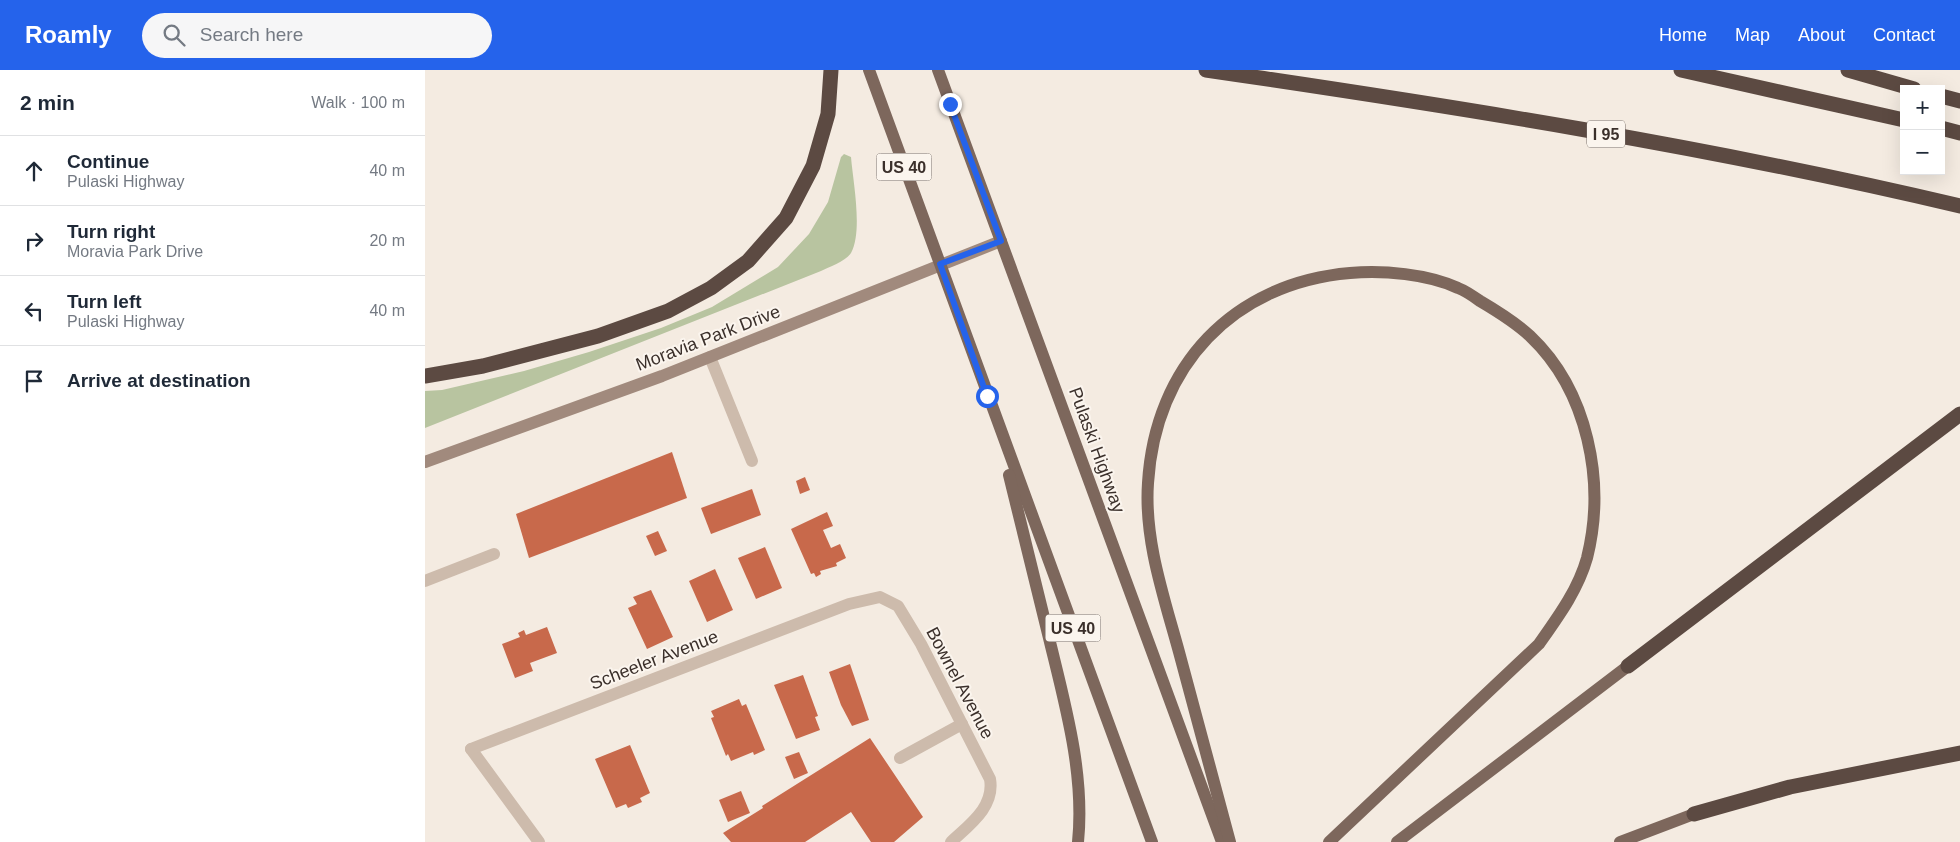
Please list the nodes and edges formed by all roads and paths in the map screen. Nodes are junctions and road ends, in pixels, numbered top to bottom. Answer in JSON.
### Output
{"nodes":[{"id":1,"x":831,"y":70,"type":"edge"},
{"id":2,"x":869,"y":70,"type":"edge"},
{"id":3,"x":938,"y":70,"type":"edge"},
{"id":4,"x":1206,"y":70,"type":"edge"},
{"id":5,"x":1681,"y":70,"type":"edge"},
{"id":6,"x":1848,"y":70,"type":"edge"},
{"id":7,"x":1900,"y":85,"type":"edge"},
{"id":8,"x":1945,"y":97,"type":"edge"},
{"id":9,"x":1960,"y":101,"type":"edge"},
{"id":10,"x":1900,"y":119,"type":"edge"},
{"id":11,"x":1945,"y":129,"type":"edge"},
{"id":12,"x":1960,"y":133,"type":"edge"},
{"id":13,"x":1960,"y":206,"type":"edge"},
{"id":14,"x":1001,"y":241,"type":"junction"},
{"id":15,"x":940,"y":264,"type":"junction"},
{"id":16,"x":710,"y":356,"type":"junction"},
{"id":17,"x":425,"y":376,"type":"edge"},
{"id":18,"x":994,"y":414,"type":"junction"},
{"id":19,"x":1960,"y":414,"type":"edge"},
{"id":20,"x":751,"y":461,"type":"dead end"},
{"id":21,"x":425,"y":462,"type":"edge"},
{"id":22,"x":494,"y":554,"type":"dead end"},
{"id":23,"x":425,"y":581,"type":"edge"},
{"id":24,"x":849,"y":604,"type":"joint"},
{"id":25,"x":1628,"y":666,"type":"joint"},
{"id":26,"x":962,"y":724,"type":"junction"},
{"id":27,"x":1960,"y":753,"type":"edge"},
{"id":28,"x":900,"y":758,"type":"dead end"},
{"id":29,"x":1694,"y":814,"type":"joint"},
{"id":30,"x":539,"y":842,"type":"edge"},
{"id":31,"x":951,"y":842,"type":"edge"},
{"id":32,"x":1078,"y":842,"type":"edge"},
{"id":33,"x":1152,"y":842,"type":"edge"},
{"id":34,"x":1222,"y":842,"type":"edge"},
{"id":35,"x":1230,"y":842,"type":"edge"},
{"id":36,"x":1329,"y":842,"type":"edge"},
{"id":37,"x":1397,"y":842,"type":"edge"},
{"id":38,"x":1620,"y":842,"type":"edge"}],
"edges":[{"from":1,"to":17,"type":"highway"},
{"from":2,"to":15,"type":"main road","number":"US 40"},
{"from":3,"to":14,"type":"main road","name":"Pulaski Highway"},
{"from":4,"to":13,"type":"highway","number":"I 95"},
{"from":5,"to":10,"type":"highway"},
{"from":6,"to":7,"type":"highway"},
{"from":8,"to":9,"type":"highway"},
{"from":11,"to":12,"type":"highway"},
{"from":14,"to":15,"type":"main road","name":"Moravia Park Drive"},
{"from":14,"to":34,"type":"main road","name":"Pulaski Highway"},
{"from":15,"to":16,"type":"main road","name":"Moravia Park Drive"},
{"from":15,"to":18,"type":"main road","number":"US 40"},
{"from":16,"to":20,"type":"street"},
{"from":16,"to":21,"type":"main road","name":"Moravia Park Drive"},
{"from":18,"to":32,"type":"main road"},
{"from":18,"to":33,"type":"main road","number":"US 40"},
{"from":19,"to":25,"type":"highway"},
{"from":22,"to":23,"type":"street"},
{"from":24,"to":26,"type":"street","name":"Bownel Avenue"},
{"from":24,"to":30,"type":"street","name":"Scheeler Avenue"},
{"from":25,"to":37,"type":"main road"},
{"from":26,"to":28,"type":"street"},
{"from":26,"to":31,"type":"street","name":"Bownel Avenue"},
{"from":27,"to":29,"type":"highway"},
{"from":29,"to":38,"type":"main road"},
{"from":35,"to":36,"type":"main road"}]}
